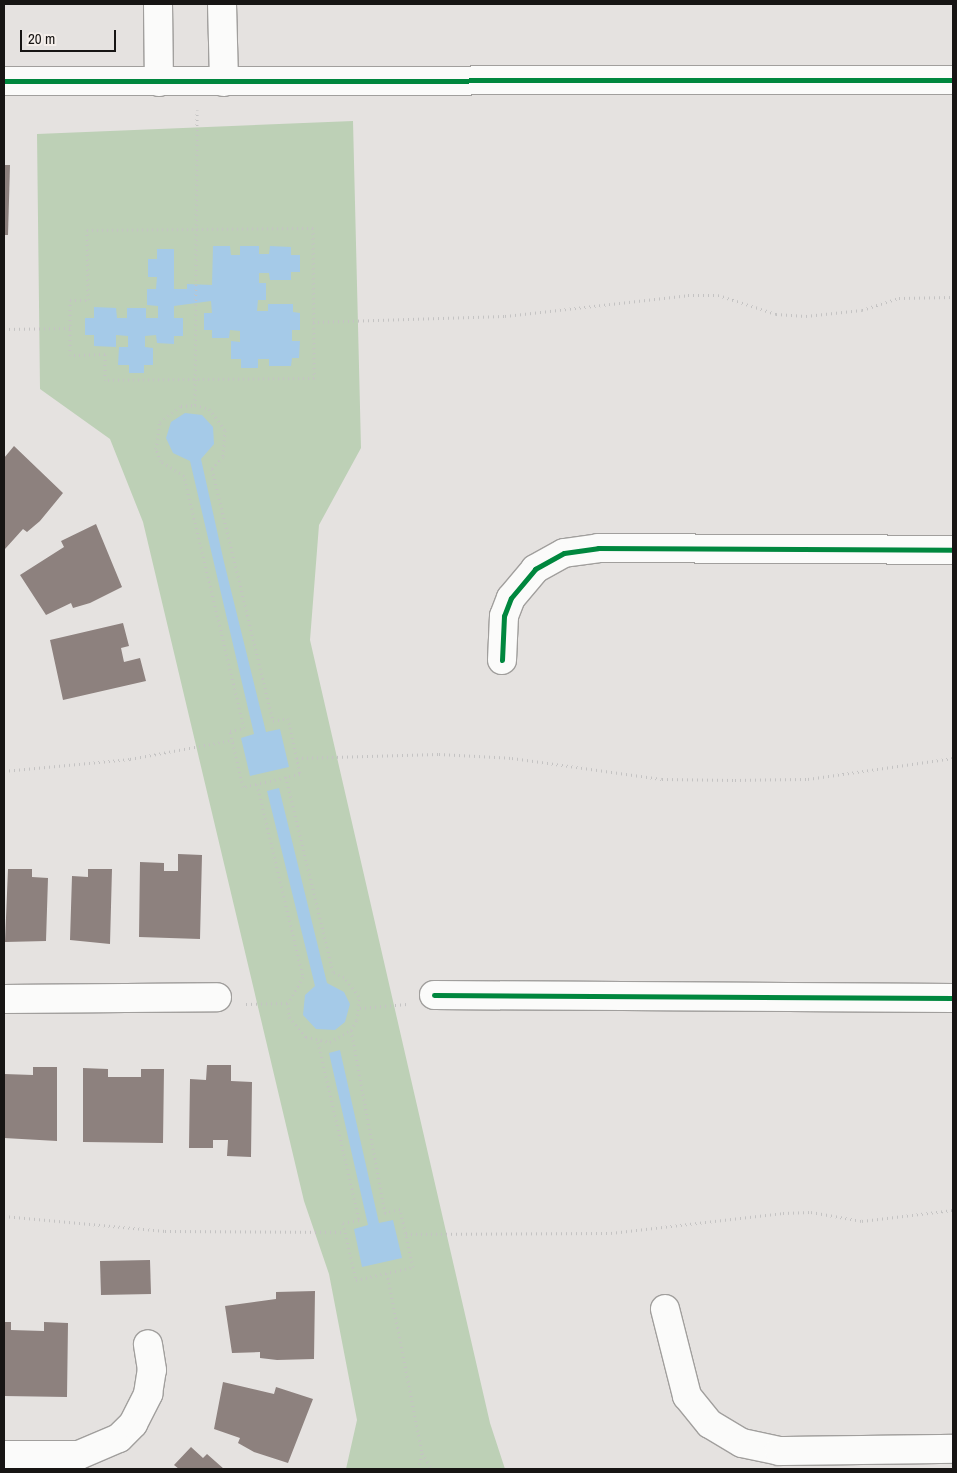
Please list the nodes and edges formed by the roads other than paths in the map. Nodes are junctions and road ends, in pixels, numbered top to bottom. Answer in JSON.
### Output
{"nodes":[{"id":1,"x":158,"y":4,"type":"edge"},
{"id":2,"x":222,"y":4,"type":"edge"},
{"id":3,"x":953,"y":80,"type":"edge"},
{"id":4,"x":4,"y":82,"type":"edge"},
{"id":5,"x":159,"y":82,"type":"junction"},
{"id":6,"x":211,"y":82,"type":"junction"},
{"id":7,"x":953,"y":550,"type":"edge"},
{"id":8,"x":502,"y":660,"type":"dead end"},
{"id":9,"x":434,"y":995,"type":"dead end"},
{"id":10,"x":217,"y":997,"type":"dead end"},
{"id":11,"x":953,"y":998,"type":"edge"},
{"id":12,"x":4,"y":999,"type":"edge"},
{"id":13,"x":665,"y":1309,"type":"dead end"},
{"id":14,"x":148,"y":1344,"type":"dead end"},
{"id":15,"x":953,"y":1449,"type":"edge"},
{"id":16,"x":4,"y":1455,"type":"edge"}],
"edges":[{"from":1,"to":5,"type":"street"},
{"from":2,"to":6,"type":"street"},
{"from":3,"to":6,"type":"street"},
{"from":4,"to":5,"type":"street"},
{"from":5,"to":6,"type":"street"},
{"from":7,"to":8,"type":"street"},
{"from":9,"to":11,"type":"street"},
{"from":10,"to":12,"type":"street"},
{"from":13,"to":15,"type":"street"},
{"from":14,"to":16,"type":"street"}]}
